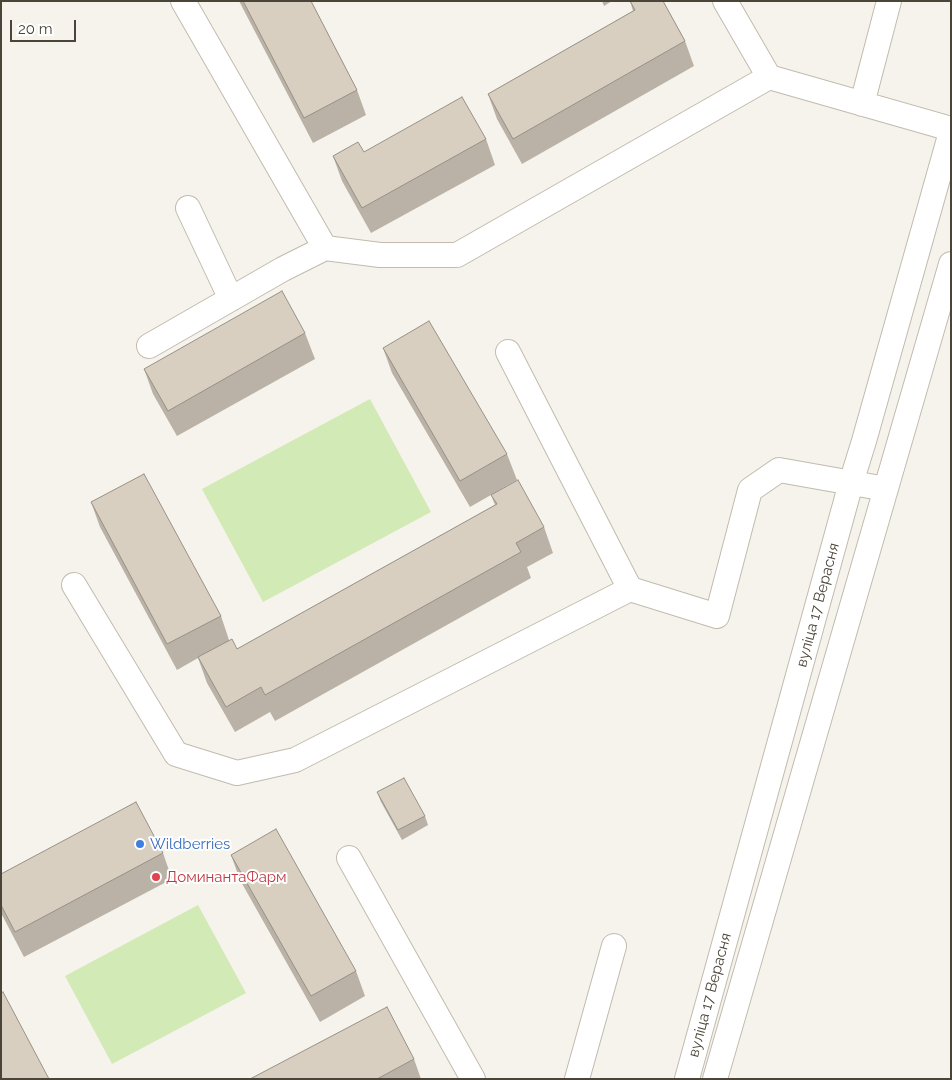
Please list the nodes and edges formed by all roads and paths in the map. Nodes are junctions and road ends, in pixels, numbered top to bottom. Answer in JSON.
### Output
{"nodes":[{"id":1,"x":183,"y":1,"type":"edge"},
{"id":2,"x":725,"y":1,"type":"edge"},
{"id":3,"x":888,"y":1,"type":"edge"},
{"id":4,"x":768,"y":77,"type":"junction"},
{"id":5,"x":862,"y":104,"type":"junction"},
{"id":6,"x":951,"y":130,"type":"edge"},
{"id":7,"x":188,"y":208,"type":"dead end"},
{"id":8,"x":325,"y":248,"type":"junction"},
{"id":9,"x":951,"y":264,"type":"edge"},
{"id":10,"x":232,"y":299,"type":"junction"},
{"id":11,"x":149,"y":346,"type":"dead end"},
{"id":12,"x":508,"y":352,"type":"dead end"},
{"id":13,"x":851,"y":483,"type":"junction"},
{"id":14,"x":886,"y":490,"type":"junction"},
{"id":15,"x":74,"y":585,"type":"dead end"},
{"id":16,"x":630,"y":589,"type":"junction"},
{"id":17,"x":348,"y":858,"type":"dead end"},
{"id":18,"x":614,"y":946,"type":"dead end"},
{"id":19,"x":473,"y":1079,"type":"edge"},
{"id":20,"x":577,"y":1079,"type":"edge"},
{"id":21,"x":687,"y":1079,"type":"edge"},
{"id":22,"x":715,"y":1079,"type":"edge"}],
"edges":[{"from":1,"to":8,"type":"street"},
{"from":2,"to":4,"type":"street"},
{"from":3,"to":5,"type":"street"},
{"from":4,"to":5,"type":"street"},
{"from":4,"to":8,"type":"street"},
{"from":5,"to":6,"type":"street"},
{"from":6,"to":13,"type":"street","name":"вуліца 17 Верасня"},
{"from":7,"to":10,"type":"street"},
{"from":8,"to":10,"type":"street"},
{"from":9,"to":14,"type":"street","name":"вуліца 17 Верасня"},
{"from":10,"to":11,"type":"street"},
{"from":12,"to":16,"type":"street"},
{"from":13,"to":14,"type":"street"},
{"from":13,"to":16,"type":"street"},
{"from":13,"to":21,"type":"street","name":"вуліца 17 Верасня"},
{"from":14,"to":22,"type":"street","name":"вуліца 17 Верасня"},
{"from":15,"to":16,"type":"street"},
{"from":17,"to":19,"type":"street"},
{"from":18,"to":20,"type":"street"}]}
